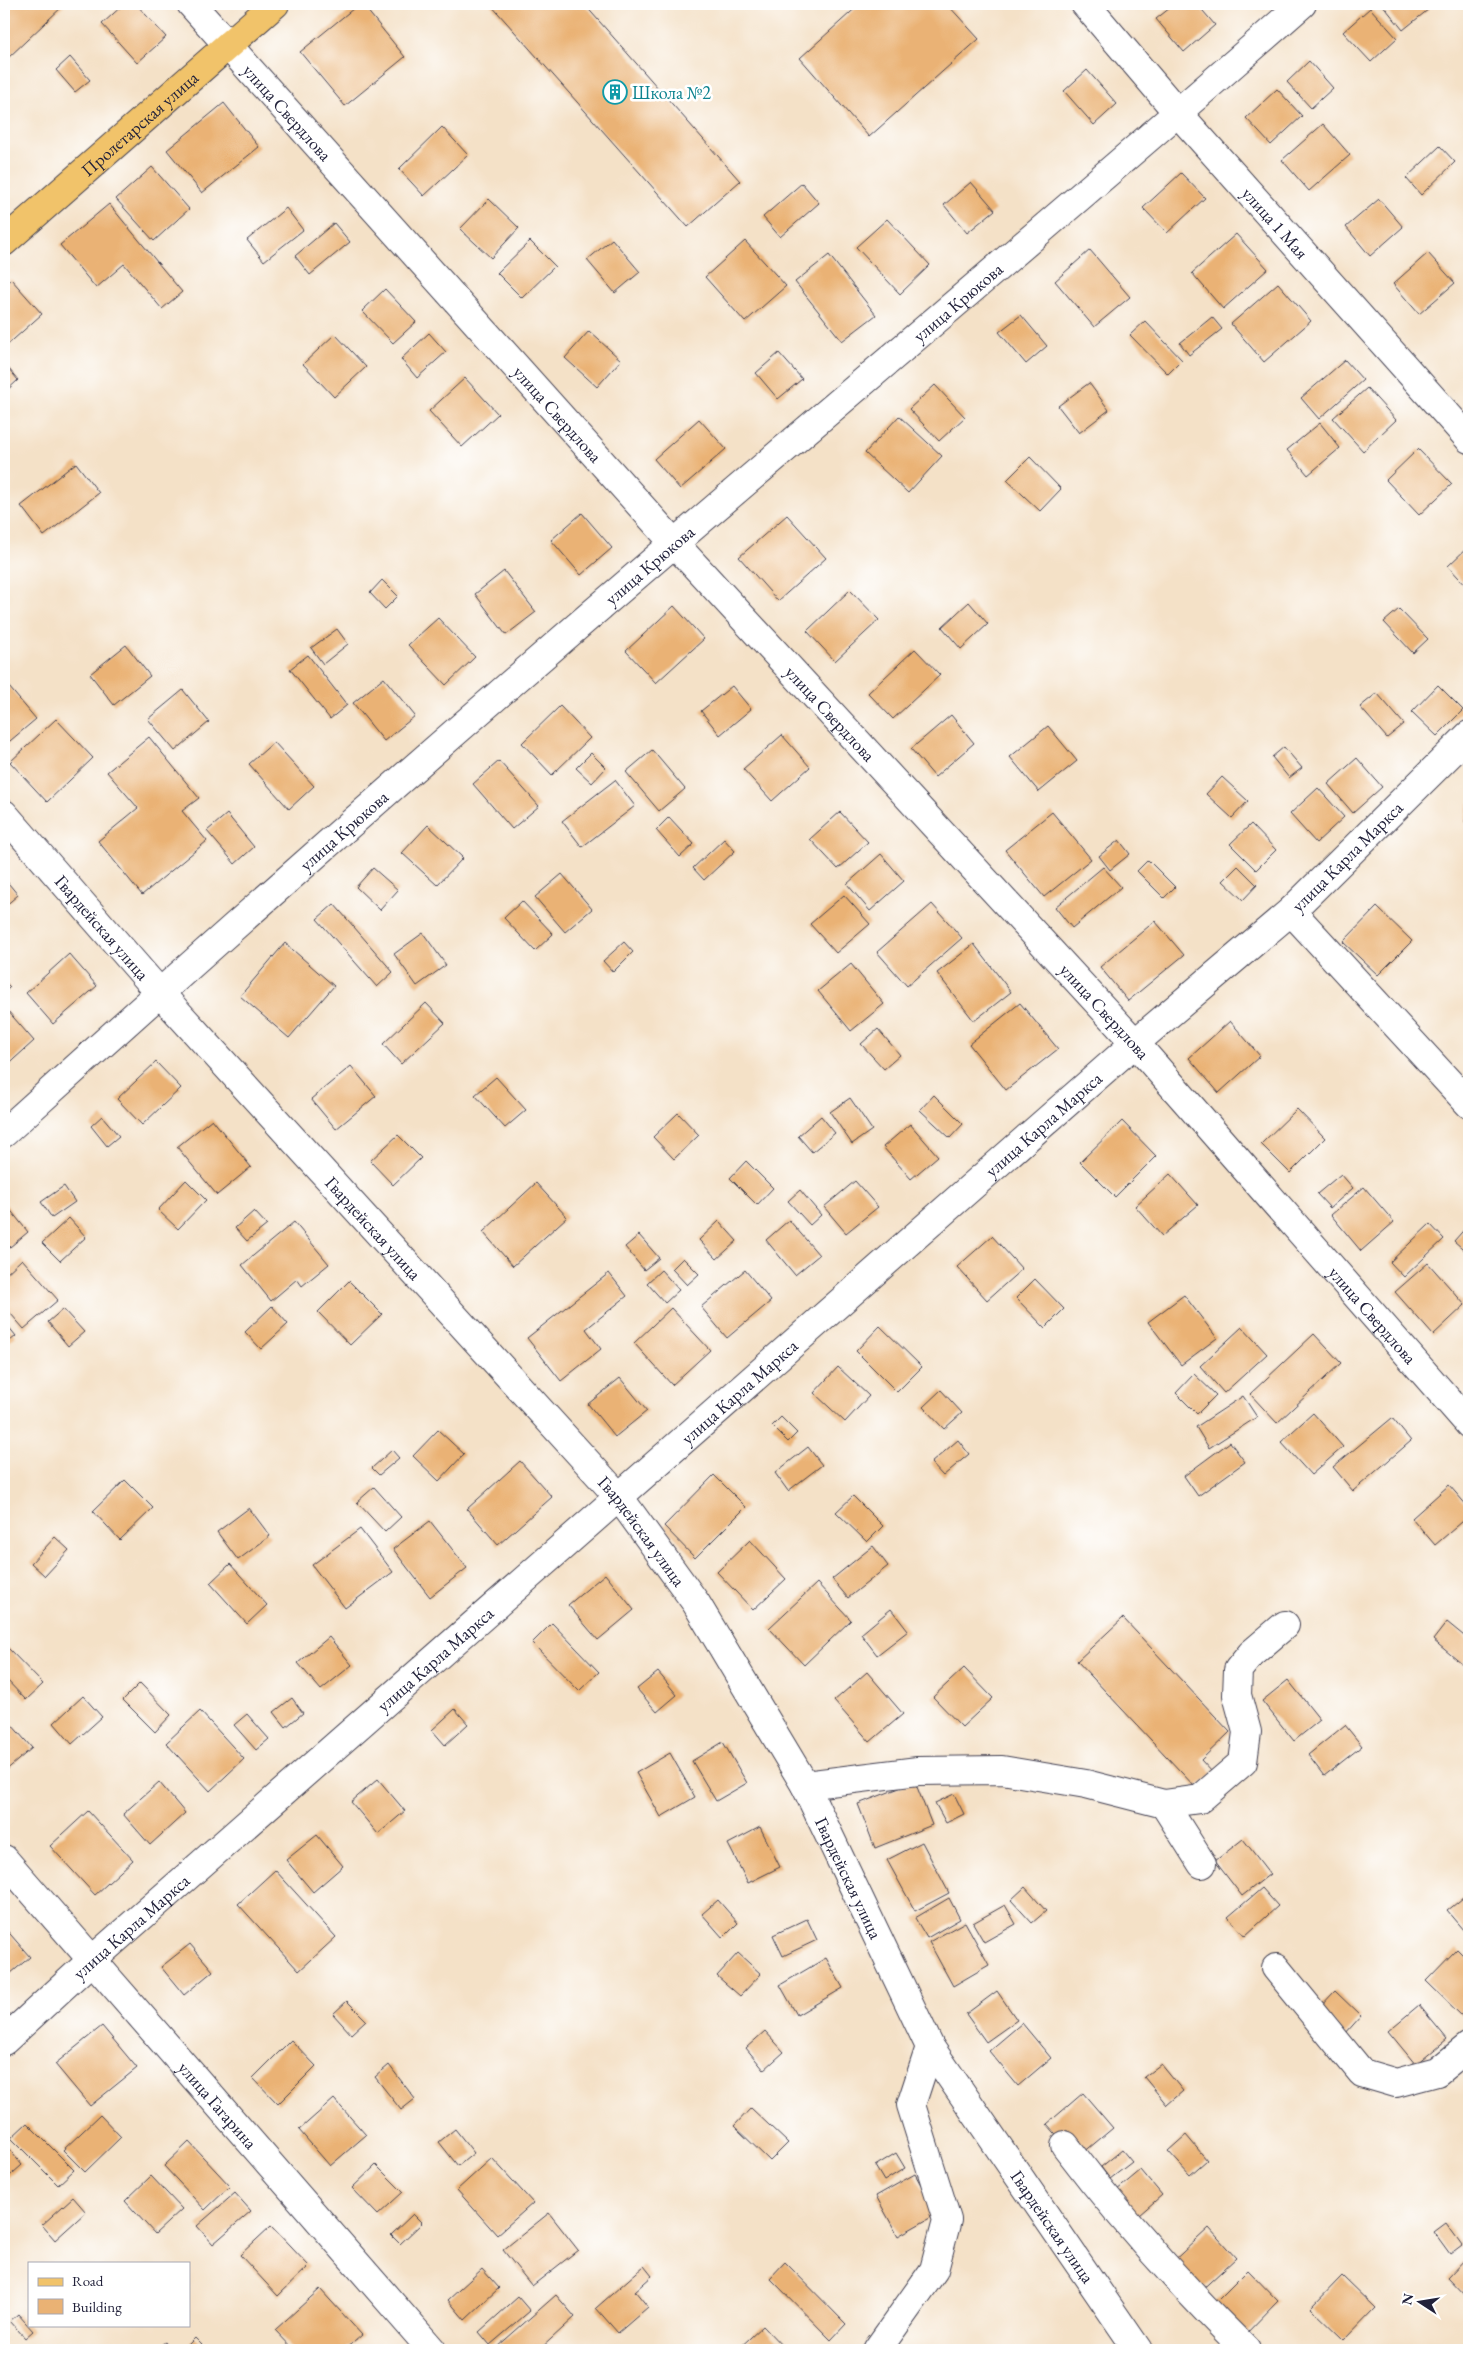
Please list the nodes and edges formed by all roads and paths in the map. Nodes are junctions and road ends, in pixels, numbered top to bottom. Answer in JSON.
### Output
{"nodes":[{"id":1,"x":191,"y":4,"type":"edge"},
{"id":2,"x":275,"y":4,"type":"edge"},
{"id":3,"x":1085,"y":4,"type":"edge"},
{"id":4,"x":1302,"y":4,"type":"edge"},
{"id":5,"x":228,"y":46,"type":"junction"},
{"id":6,"x":1178,"y":113,"type":"junction"},
{"id":7,"x":4,"y":242,"type":"edge"},
{"id":8,"x":1469,"y":439,"type":"edge"},
{"id":9,"x":674,"y":543,"type":"junction"},
{"id":10,"x":1465,"y":745,"type":"edge"},
{"id":11,"x":4,"y":814,"type":"edge"},
{"id":12,"x":1291,"y":911,"type":"junction"},
{"id":13,"x":159,"y":992,"type":"junction"},
{"id":14,"x":1135,"y":1043,"type":"junction"},
{"id":15,"x":1469,"y":1104,"type":"edge"},
{"id":16,"x":4,"y":1133,"type":"edge"},
{"id":17,"x":1469,"y":1424,"type":"edge"},
{"id":18,"x":619,"y":1497,"type":"junction"},
{"id":19,"x":1285,"y":1625,"type":"dead end"},
{"id":20,"x":804,"y":1785,"type":"junction"},
{"id":21,"x":1164,"y":1804,"type":"junction"},
{"id":22,"x":4,"y":1859,"type":"edge"},
{"id":23,"x":1202,"y":1864,"type":"dead end"},
{"id":24,"x":91,"y":1961,"type":"junction"},
{"id":25,"x":1276,"y":1968,"type":"dead end"},
{"id":26,"x":4,"y":2041,"type":"edge"},
{"id":27,"x":1469,"y":2046,"type":"edge"},
{"id":28,"x":930,"y":2048,"type":"junction"},
{"id":29,"x":1065,"y":2145,"type":"dead end"},
{"id":30,"x":432,"y":2350,"type":"edge"},
{"id":31,"x":877,"y":2350,"type":"edge"},
{"id":32,"x":1138,"y":2350,"type":"edge"},
{"id":33,"x":1246,"y":2350,"type":"edge"}],
"edges":[{"from":1,"to":5,"type":"street","name":"улица Свердлова"},
{"from":2,"to":5,"type":"main road","name":"Пролетарская улица"},
{"from":3,"to":6,"type":"street","name":"улица 1 Мая"},
{"from":4,"to":6,"type":"street","name":"улица Крюкова"},
{"from":5,"to":7,"type":"main road","name":"Пролетарская улица"},
{"from":5,"to":9,"type":"street","name":"улица Свердлова"},
{"from":6,"to":8,"type":"street","name":"улица 1 Мая"},
{"from":6,"to":9,"type":"street","name":"улица Крюкова"},
{"from":9,"to":13,"type":"street","name":"улица Крюкова"},
{"from":9,"to":14,"type":"street","name":"улица Свердлова"},
{"from":10,"to":12,"type":"street","name":"улица Карла Маркса"},
{"from":11,"to":13,"type":"street","name":"Гвардейская улица"},
{"from":12,"to":14,"type":"street","name":"улица Карла Маркса"},
{"from":12,"to":15,"type":"street"},
{"from":13,"to":16,"type":"street","name":"улица Крюкова"},
{"from":13,"to":18,"type":"street","name":"Гвардейская улица"},
{"from":14,"to":17,"type":"street","name":"улица Свердлова"},
{"from":14,"to":18,"type":"street","name":"улица Карла Маркса"},
{"from":18,"to":20,"type":"street","name":"Гвардейская улица"},
{"from":18,"to":24,"type":"street","name":"улица Карла Маркса"},
{"from":19,"to":21,"type":"street"},
{"from":20,"to":21,"type":"street"},
{"from":20,"to":28,"type":"street","name":"Гвардейская улица"},
{"from":21,"to":23,"type":"street"},
{"from":22,"to":24,"type":"street","name":"улица Гагарина"},
{"from":24,"to":26,"type":"street","name":"улица Карла Маркса"},
{"from":24,"to":30,"type":"street","name":"улица Гагарина"},
{"from":25,"to":27,"type":"street"},
{"from":28,"to":31,"type":"street"},
{"from":28,"to":32,"type":"street","name":"Гвардейская улица"},
{"from":29,"to":33,"type":"street"}]}
